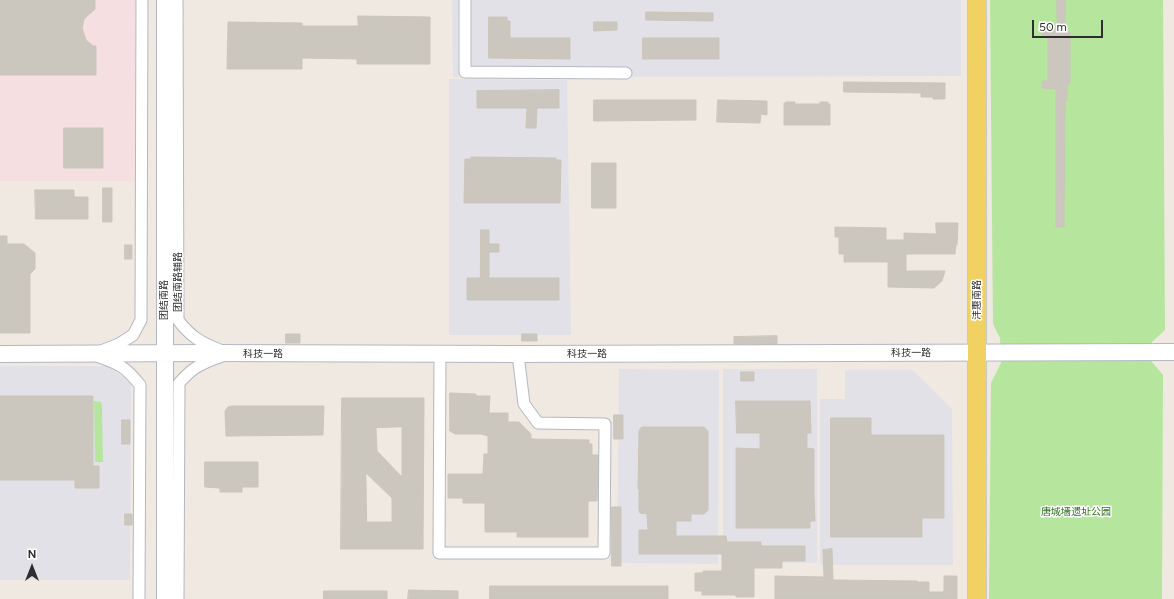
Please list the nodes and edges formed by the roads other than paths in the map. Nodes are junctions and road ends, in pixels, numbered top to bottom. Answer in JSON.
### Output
{"nodes":[{"id":1,"x":142,"y":0,"type":"edge"},
{"id":2,"x":154,"y":0,"type":"edge"},
{"id":3,"x":164,"y":0,"type":"edge"},
{"id":4,"x":177,"y":0,"type":"edge"},
{"id":5,"x":465,"y":0,"type":"edge"},
{"id":6,"x":977,"y":0,"type":"edge"},
{"id":7,"x":626,"y":73,"type":"dead end"},
{"id":8,"x":1174,"y":352,"type":"edge"},
{"id":9,"x":977,"y":353,"type":"junction"},
{"id":10,"x":0,"y":354,"type":"edge"},
{"id":11,"x":91,"y":354,"type":"junction"},
{"id":12,"x":159,"y":354,"type":"junction"},
{"id":13,"x":230,"y":354,"type":"junction"},
{"id":14,"x":440,"y":354,"type":"junction"},
{"id":15,"x":518,"y":354,"type":"junction"},
{"id":16,"x":139,"y":599,"type":"edge"},
{"id":17,"x":154,"y":599,"type":"edge"},
{"id":18,"x":164,"y":599,"type":"edge"},
{"id":19,"x":178,"y":599,"type":"edge"},
{"id":20,"x":977,"y":599,"type":"edge"}],
"edges":[{"from":1,"to":11,"type":"street"},
{"from":2,"to":12,"type":"main road","name":"团结南路"},
{"from":3,"to":12,"type":"main road","name":"团结南路"},
{"from":4,"to":13,"type":"street","name":"团结南路辅路"},
{"from":5,"to":7,"type":"street"},
{"from":6,"to":9,"type":"main road","name":"沣惠南路"},
{"from":8,"to":9,"type":"main road","name":"科技一路"},
{"from":9,"to":15,"type":"main road","name":"科技一路"},
{"from":9,"to":20,"type":"main road","name":"沣惠南路"},
{"from":10,"to":11,"type":"main road","name":"科技一路"},
{"from":11,"to":12,"type":"main road","name":"科技一路"},
{"from":11,"to":16,"type":"street"},
{"from":12,"to":13,"type":"main road","name":"科技一路"},
{"from":12,"to":17,"type":"main road","name":"团结南路"},
{"from":12,"to":18,"type":"main road","name":"团结南路"},
{"from":13,"to":14,"type":"main road","name":"科技一路"},
{"from":13,"to":19,"type":"street"},
{"from":14,"to":15,"type":"main road","name":"科技一路"},
{"from":14,"to":15,"type":"street"}]}
